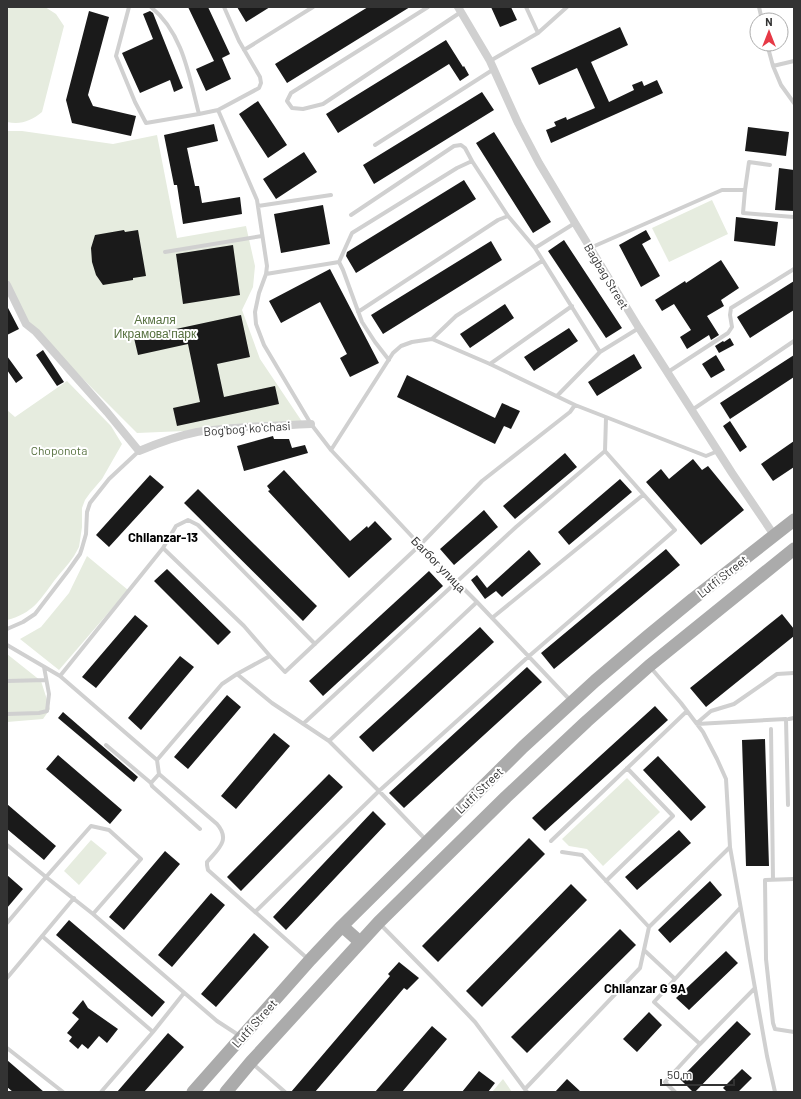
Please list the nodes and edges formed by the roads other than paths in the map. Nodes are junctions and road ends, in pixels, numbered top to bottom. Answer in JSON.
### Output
{"nodes":[{"id":1,"x":129,"y":7,"type":"edge"},
{"id":2,"x":151,"y":7,"type":"edge"},
{"id":3,"x":224,"y":7,"type":"edge"},
{"id":4,"x":313,"y":7,"type":"edge"},
{"id":5,"x":428,"y":7,"type":"edge"},
{"id":6,"x":526,"y":7,"type":"edge"},
{"id":7,"x":567,"y":7,"type":"edge"},
{"id":8,"x":460,"y":10,"type":"edge"},
{"id":9,"x":538,"y":32,"type":"junction"},
{"id":10,"x":244,"y":50,"type":"junction"},
{"id":11,"x":769,"y":52,"type":"edge"},
{"id":12,"x":794,"y":60,"type":"edge"},
{"id":13,"x":490,"y":61,"type":"junction"},
{"id":14,"x":772,"y":66,"type":"junction"},
{"id":15,"x":494,"y":69,"type":"junction"},
{"id":16,"x":794,"y":103,"type":"edge"},
{"id":17,"x":218,"y":110,"type":"junction"},
{"id":18,"x":199,"y":114,"type":"junction"},
{"id":19,"x":375,"y":144,"type":"dead end"},
{"id":20,"x":472,"y":160,"type":"junction"},
{"id":21,"x":770,"y":165,"type":"dead end"},
{"id":22,"x":745,"y":190,"type":"junction"},
{"id":23,"x":331,"y":195,"type":"dead end"},
{"id":24,"x":258,"y":206,"type":"junction"},
{"id":25,"x":351,"y":215,"type":"dead end"},
{"id":26,"x":508,"y":216,"type":"junction"},
{"id":27,"x":794,"y":217,"type":"edge"},
{"id":28,"x":575,"y":223,"type":"junction"},
{"id":29,"x":262,"y":236,"type":"junction"},
{"id":30,"x":535,"y":248,"type":"junction"},
{"id":31,"x":590,"y":248,"type":"junction"},
{"id":32,"x":165,"y":252,"type":"dead end"},
{"id":33,"x":542,"y":261,"type":"junction"},
{"id":34,"x":339,"y":262,"type":"junction"},
{"id":35,"x":794,"y":269,"type":"edge"},
{"id":36,"x":266,"y":274,"type":"junction"},
{"id":37,"x":7,"y":285,"type":"edge"},
{"id":38,"x":572,"y":306,"type":"junction"},
{"id":39,"x":358,"y":312,"type":"junction"},
{"id":40,"x":639,"y":328,"type":"junction"},
{"id":41,"x":432,"y":339,"type":"junction"},
{"id":42,"x":794,"y":342,"type":"edge"},
{"id":43,"x":600,"y":352,"type":"junction"},
{"id":44,"x":389,"y":360,"type":"junction"},
{"id":45,"x":490,"y":364,"type":"junction"},
{"id":46,"x":668,"y":372,"type":"junction"},
{"id":47,"x":557,"y":396,"type":"junction"},
{"id":48,"x":575,"y":405,"type":"junction"},
{"id":49,"x":692,"y":410,"type":"junction"},
{"id":50,"x":606,"y":418,"type":"junction"},
{"id":51,"x":311,"y":424,"type":"junction"},
{"id":52,"x":139,"y":450,"type":"junction"},
{"id":53,"x":331,"y":450,"type":"junction"},
{"id":54,"x":605,"y":451,"type":"junction"},
{"id":55,"x":718,"y":451,"type":"junction"},
{"id":56,"x":643,"y":495,"type":"junction"},
{"id":57,"x":794,"y":520,"type":"edge"},
{"id":58,"x":774,"y":535,"type":"junction"},
{"id":59,"x":420,"y":545,"type":"junction"},
{"id":60,"x":163,"y":548,"type":"junction"},
{"id":61,"x":794,"y":549,"type":"edge"},
{"id":62,"x":456,"y":581,"type":"junction"},
{"id":63,"x":476,"y":602,"type":"junction"},
{"id":64,"x":492,"y":618,"type":"junction"},
{"id":65,"x":7,"y":629,"type":"edge"},
{"id":66,"x":315,"y":644,"type":"junction"},
{"id":67,"x":7,"y":645,"type":"edge"},
{"id":68,"x":270,"y":656,"type":"junction"},
{"id":69,"x":528,"y":657,"type":"junction"},
{"id":70,"x":649,"y":666,"type":"junction"},
{"id":71,"x":44,"y":667,"type":"junction"},
{"id":72,"x":794,"y":673,"type":"edge"},
{"id":73,"x":237,"y":674,"type":"junction"},
{"id":74,"x":60,"y":676,"type":"junction"},
{"id":75,"x":46,"y":680,"type":"junction"},
{"id":76,"x":7,"y":681,"type":"edge"},
{"id":77,"x":571,"y":702,"type":"junction"},
{"id":78,"x":687,"y":710,"type":"junction"},
{"id":79,"x":7,"y":714,"type":"edge"},
{"id":80,"x":794,"y":718,"type":"edge"},
{"id":81,"x":789,"y":719,"type":"dead end"},
{"id":82,"x":303,"y":724,"type":"junction"},
{"id":83,"x":697,"y":724,"type":"junction"},
{"id":84,"x":771,"y":729,"type":"dead end"},
{"id":85,"x":330,"y":741,"type":"junction"},
{"id":86,"x":106,"y":745,"type":"dead end"},
{"id":87,"x":157,"y":760,"type":"junction"},
{"id":88,"x":627,"y":768,"type":"junction"},
{"id":89,"x":159,"y":774,"type":"junction"},
{"id":90,"x":151,"y":783,"type":"junction"},
{"id":91,"x":379,"y":791,"type":"junction"},
{"id":92,"x":788,"y":805,"type":"dead end"},
{"id":93,"x":200,"y":829,"type":"dead end"},
{"id":94,"x":427,"y":841,"type":"junction"},
{"id":95,"x":551,"y":841,"type":"dead end"},
{"id":96,"x":7,"y":845,"type":"edge"},
{"id":97,"x":730,"y":847,"type":"junction"},
{"id":98,"x":562,"y":852,"type":"dead end"},
{"id":99,"x":46,"y":877,"type":"junction"},
{"id":100,"x":794,"y":879,"type":"edge"},
{"id":101,"x":773,"y":880,"type":"junction"},
{"id":102,"x":606,"y":881,"type":"junction"},
{"id":103,"x":74,"y":898,"type":"junction"},
{"id":104,"x":740,"y":908,"type":"junction"},
{"id":105,"x":255,"y":912,"type":"junction"},
{"id":106,"x":93,"y":914,"type":"junction"},
{"id":107,"x":378,"y":922,"type":"junction"},
{"id":108,"x":7,"y":924,"type":"edge"},
{"id":109,"x":342,"y":926,"type":"junction"},
{"id":110,"x":648,"y":927,"type":"junction"},
{"id":111,"x":42,"y":936,"type":"junction"},
{"id":112,"x":360,"y":942,"type":"junction"},
{"id":113,"x":644,"y":950,"type":"junction"},
{"id":114,"x":310,"y":960,"type":"junction"},
{"id":115,"x":7,"y":978,"type":"edge"},
{"id":116,"x":675,"y":979,"type":"junction"},
{"id":117,"x":755,"y":988,"type":"junction"},
{"id":118,"x":184,"y":993,"type":"junction"},
{"id":119,"x":153,"y":1032,"type":"junction"},
{"id":120,"x":794,"y":1032,"type":"edge"},
{"id":121,"x":242,"y":1037,"type":"junction"},
{"id":122,"x":700,"y":1044,"type":"junction"},
{"id":123,"x":7,"y":1048,"type":"edge"},
{"id":124,"x":251,"y":1062,"type":"junction"},
{"id":125,"x":526,"y":1091,"type":"edge"},
{"id":126,"x":63,"y":1092,"type":"edge"},
{"id":127,"x":101,"y":1092,"type":"edge"},
{"id":128,"x":193,"y":1092,"type":"edge"},
{"id":129,"x":226,"y":1092,"type":"edge"},
{"id":130,"x":285,"y":1092,"type":"edge"},
{"id":131,"x":675,"y":1092,"type":"edge"},
{"id":132,"x":775,"y":1092,"type":"edge"}],
"edges":[{"from":1,"to":18,"type":"lane"},
{"from":2,"to":18,"type":"lane"},
{"from":3,"to":10,"type":"lane"},
{"from":4,"to":10,"type":"lane"},
{"from":5,"to":8,"type":"lane"},
{"from":6,"to":9,"type":"lane"},
{"from":7,"to":9,"type":"lane"},
{"from":8,"to":13,"type":"street","name":"Bagbag Street"},
{"from":9,"to":13,"type":"lane"},
{"from":10,"to":17,"type":"lane"},
{"from":11,"to":14,"type":"lane"},
{"from":12,"to":14,"type":"lane"},
{"from":13,"to":15,"type":"street","name":"Bagbag Street"},
{"from":14,"to":16,"type":"lane"},
{"from":15,"to":19,"type":"lane"},
{"from":15,"to":28,"type":"street","name":"Bagbag Street"},
{"from":17,"to":18,"type":"lane"},
{"from":17,"to":24,"type":"lane","name":"Багбог улица"},
{"from":20,"to":25,"type":"lane"},
{"from":20,"to":26,"type":"lane"},
{"from":20,"to":34,"type":"lane"},
{"from":21,"to":22,"type":"lane"},
{"from":22,"to":27,"type":"lane"},
{"from":22,"to":31,"type":"lane"},
{"from":23,"to":24,"type":"lane"},
{"from":24,"to":29,"type":"lane","name":"Багбог улица"},
{"from":26,"to":30,"type":"lane"},
{"from":26,"to":39,"type":"lane"},
{"from":28,"to":30,"type":"lane"},
{"from":28,"to":31,"type":"street","name":"Bagbag Street"},
{"from":29,"to":32,"type":"lane"},
{"from":29,"to":36,"type":"lane","name":"Багбог улица"},
{"from":30,"to":33,"type":"lane"},
{"from":31,"to":40,"type":"street","name":"Bagbag Street"},
{"from":33,"to":38,"type":"lane"},
{"from":33,"to":41,"type":"lane"},
{"from":34,"to":36,"type":"lane"},
{"from":34,"to":39,"type":"lane"},
{"from":35,"to":46,"type":"lane"},
{"from":36,"to":51,"type":"lane","name":"Багбог улица"},
{"from":37,"to":52,"type":"street"},
{"from":38,"to":43,"type":"lane"},
{"from":38,"to":45,"type":"lane"},
{"from":39,"to":44,"type":"lane"},
{"from":40,"to":43,"type":"lane"},
{"from":40,"to":46,"type":"street","name":"Bagbag Street"},
{"from":41,"to":44,"type":"lane"},
{"from":41,"to":45,"type":"lane"},
{"from":42,"to":49,"type":"lane"},
{"from":43,"to":47,"type":"lane"},
{"from":44,"to":53,"type":"lane"},
{"from":45,"to":47,"type":"lane"},
{"from":46,"to":49,"type":"street","name":"Bagbag Street"},
{"from":47,"to":48,"type":"lane"},
{"from":48,"to":50,"type":"lane"},
{"from":48,"to":59,"type":"lane"},
{"from":49,"to":55,"type":"street","name":"Bagbag Street"},
{"from":50,"to":54,"type":"lane"},
{"from":50,"to":55,"type":"lane"},
{"from":51,"to":52,"type":"street","name":"Bogʻbogʻ koʻchasi"},
{"from":51,"to":53,"type":"lane","name":"Багбог улица"},
{"from":52,"to":65,"type":"lane"},
{"from":53,"to":59,"type":"lane","name":"Багбог улица"},
{"from":54,"to":56,"type":"lane"},
{"from":54,"to":62,"type":"lane"},
{"from":55,"to":58,"type":"street","name":"Bagbag Street"},
{"from":56,"to":64,"type":"lane"},
{"from":56,"to":69,"type":"lane"},
{"from":57,"to":58,"type":"main road","name":"Lutfi Street"},
{"from":58,"to":77,"type":"main road","name":"Lutfi Street"},
{"from":59,"to":62,"type":"lane","name":"Багбог улица"},
{"from":59,"to":66,"type":"lane"},
{"from":60,"to":66,"type":"lane"},
{"from":60,"to":68,"type":"lane"},
{"from":60,"to":74,"type":"lane"},
{"from":61,"to":70,"type":"main road","name":"Lutfi Street"},
{"from":62,"to":63,"type":"lane","name":"Багбог улица"},
{"from":62,"to":82,"type":"lane"},
{"from":63,"to":64,"type":"lane","name":"Багбог улица"},
{"from":63,"to":85,"type":"lane"},
{"from":64,"to":69,"type":"lane","name":"Багбог улица"},
{"from":66,"to":68,"type":"lane"},
{"from":67,"to":71,"type":"lane"},
{"from":68,"to":73,"type":"lane"},
{"from":69,"to":77,"type":"lane","name":"Багбог улица"},
{"from":69,"to":91,"type":"lane"},
{"from":70,"to":78,"type":"lane"},
{"from":70,"to":107,"type":"main road","name":"Lutfi Street"},
{"from":71,"to":74,"type":"lane"},
{"from":71,"to":75,"type":"lane"},
{"from":72,"to":83,"type":"lane"},
{"from":73,"to":82,"type":"lane"},
{"from":73,"to":87,"type":"lane"},
{"from":74,"to":87,"type":"lane"},
{"from":75,"to":76,"type":"lane"},
{"from":75,"to":79,"type":"lane"},
{"from":77,"to":94,"type":"main road","name":"Lutfi Street"},
{"from":78,"to":83,"type":"lane"},
{"from":78,"to":88,"type":"lane"},
{"from":80,"to":81,"type":"lane"},
{"from":82,"to":85,"type":"lane"},
{"from":83,"to":92,"type":"lane"},
{"from":83,"to":97,"type":"lane"},
{"from":84,"to":101,"type":"lane"},
{"from":85,"to":91,"type":"lane"},
{"from":86,"to":90,"type":"lane"},
{"from":87,"to":89,"type":"lane"},
{"from":88,"to":95,"type":"lane"},
{"from":88,"to":102,"type":"lane"},
{"from":89,"to":90,"type":"lane"},
{"from":89,"to":105,"type":"lane"},
{"from":90,"to":93,"type":"lane"},
{"from":91,"to":94,"type":"lane"},
{"from":91,"to":105,"type":"lane"},
{"from":94,"to":109,"type":"main road","name":"Lutfi Street"},
{"from":96,"to":99,"type":"lane"},
{"from":97,"to":104,"type":"lane"},
{"from":97,"to":110,"type":"lane"},
{"from":98,"to":102,"type":"lane"},
{"from":99,"to":103,"type":"lane"},
{"from":99,"to":106,"type":"lane"},
{"from":99,"to":108,"type":"lane"},
{"from":100,"to":101,"type":"lane"},
{"from":101,"to":120,"type":"lane"},
{"from":102,"to":110,"type":"lane"},
{"from":103,"to":106,"type":"lane"},
{"from":103,"to":111,"type":"lane"},
{"from":104,"to":116,"type":"lane"},
{"from":104,"to":117,"type":"lane"},
{"from":105,"to":114,"type":"lane"},
{"from":106,"to":118,"type":"lane"},
{"from":107,"to":112,"type":"main road","name":"Lutfi Street"},
{"from":107,"to":125,"type":"lane"},
{"from":109,"to":112,"type":"main road"},
{"from":109,"to":114,"type":"main road","name":"Lutfi Street"},
{"from":110,"to":113,"type":"lane"},
{"from":111,"to":115,"type":"lane"},
{"from":111,"to":119,"type":"lane"},
{"from":112,"to":124,"type":"main road","name":"Lutfi Street"},
{"from":113,"to":116,"type":"lane"},
{"from":113,"to":125,"type":"lane"},
{"from":114,"to":121,"type":"main road","name":"Lutfi Street"},
{"from":116,"to":122,"type":"lane"},
{"from":117,"to":122,"type":"lane"},
{"from":117,"to":132,"type":"lane"},
{"from":118,"to":119,"type":"lane"},
{"from":118,"to":121,"type":"lane"},
{"from":119,"to":127,"type":"lane"},
{"from":121,"to":128,"type":"main road","name":"Lutfi Street"},
{"from":122,"to":131,"type":"lane"},
{"from":123,"to":126,"type":"lane"},
{"from":124,"to":129,"type":"main road","name":"Lutfi Street"},
{"from":124,"to":130,"type":"lane"}]}
